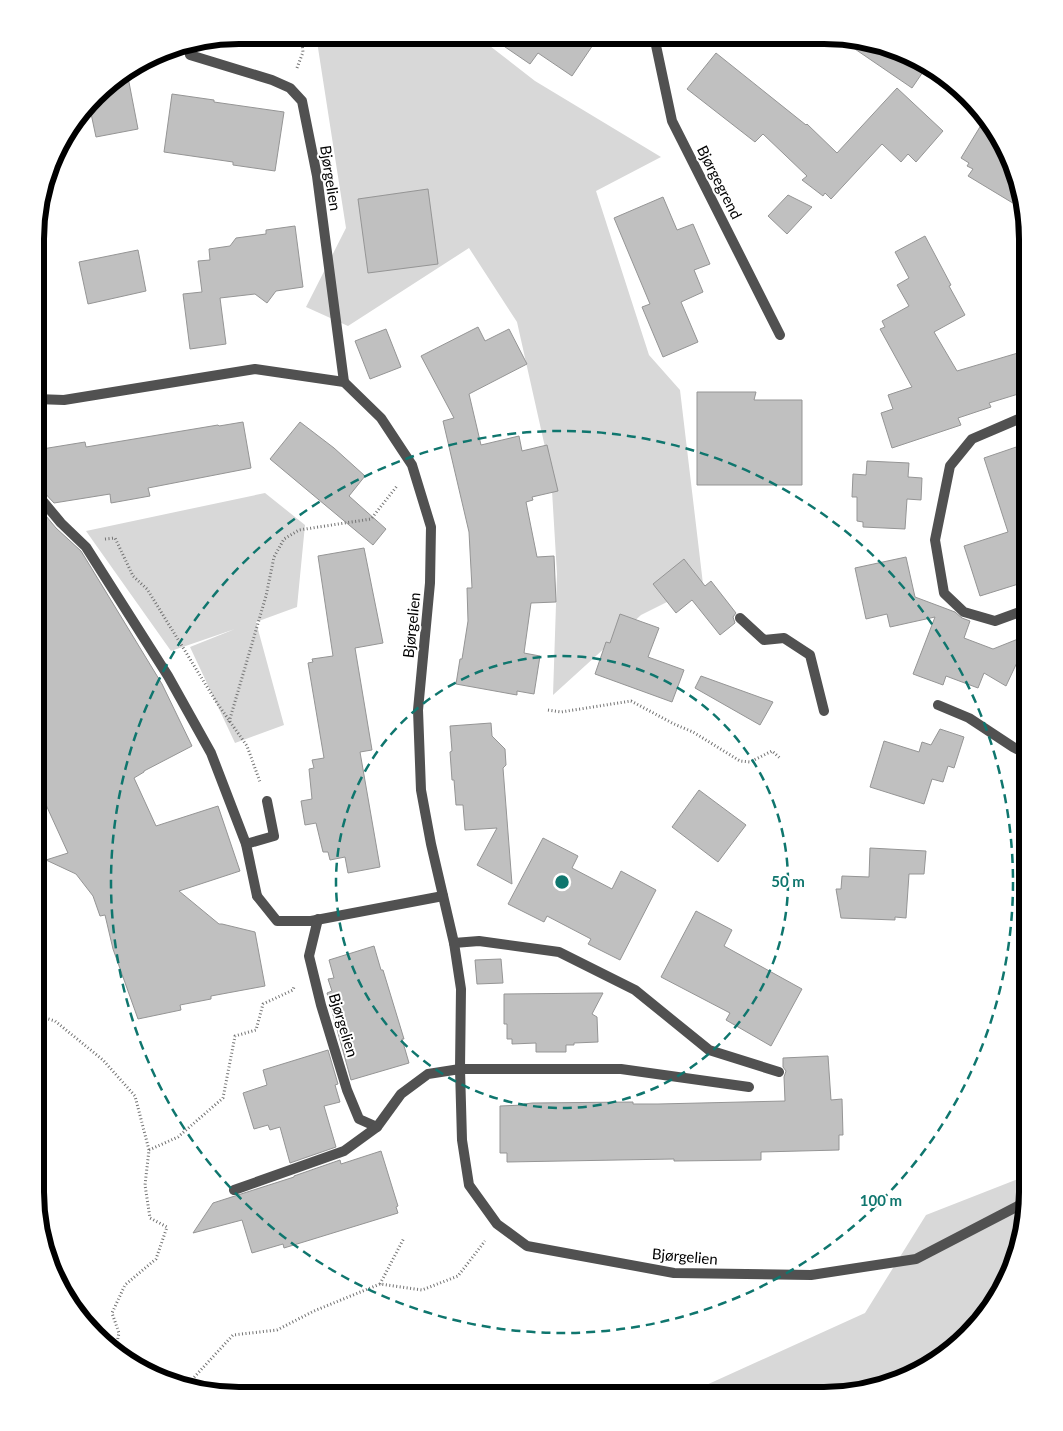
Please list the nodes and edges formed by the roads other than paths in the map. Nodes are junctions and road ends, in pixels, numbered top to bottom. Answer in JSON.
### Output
{"nodes":[{"id":1,"x":656,"y":44,"type":"edge"},
{"id":2,"x":190,"y":55,"type":"dead end"},
{"id":3,"x":780,"y":335,"type":"dead end"},
{"id":4,"x":344,"y":382,"type":"junction"},
{"id":5,"x":44,"y":399,"type":"edge"},
{"id":6,"x":1019,"y":419,"type":"edge"},
{"id":7,"x":44,"y":503,"type":"edge"},
{"id":8,"x":1019,"y":612,"type":"edge"},
{"id":9,"x":740,"y":618,"type":"dead end"},
{"id":10,"x":938,"y":705,"type":"dead end"},
{"id":11,"x":824,"y":711,"type":"dead end"},
{"id":12,"x":1019,"y":750,"type":"edge"},
{"id":13,"x":267,"y":800,"type":"road end"},
{"id":14,"x":246,"y":844,"type":"junction"},
{"id":15,"x":443,"y":896,"type":"junction"},
{"id":16,"x":318,"y":919,"type":"junction"},
{"id":17,"x":454,"y":944,"type":"junction"},
{"id":18,"x":460,"y":1069,"type":"junction"},
{"id":19,"x":779,"y":1072,"type":"dead end"},
{"id":20,"x":749,"y":1087,"type":"dead end"},
{"id":21,"x":377,"y":1128,"type":"junction"},
{"id":22,"x":234,"y":1190,"type":"dead end"},
{"id":23,"x":1019,"y":1205,"type":"edge"}],
"edges":[{"from":1,"to":3,"type":"street","name":"Bjørgegrend"},
{"from":2,"to":4,"type":"street","name":"Bjørgelien"},
{"from":4,"to":5,"type":"street"},
{"from":4,"to":15,"type":"street","name":"Bjørgelien"},
{"from":6,"to":8,"type":"street"},
{"from":7,"to":14,"type":"street"},
{"from":9,"to":11,"type":"street"},
{"from":10,"to":12,"type":"street"},
{"from":13,"to":14,"type":"street"},
{"from":14,"to":16,"type":"street"},
{"from":15,"to":16,"type":"street"},
{"from":15,"to":17,"type":"street","name":"Bjørgelien"},
{"from":16,"to":21,"type":"street","name":"Bjørgelien"},
{"from":17,"to":18,"type":"street","name":"Bjørgelien"},
{"from":17,"to":19,"type":"street"},
{"from":18,"to":20,"type":"street"},
{"from":18,"to":21,"type":"street"},
{"from":18,"to":23,"type":"street","name":"Bjørgelien"},
{"from":21,"to":22,"type":"street"}]}
